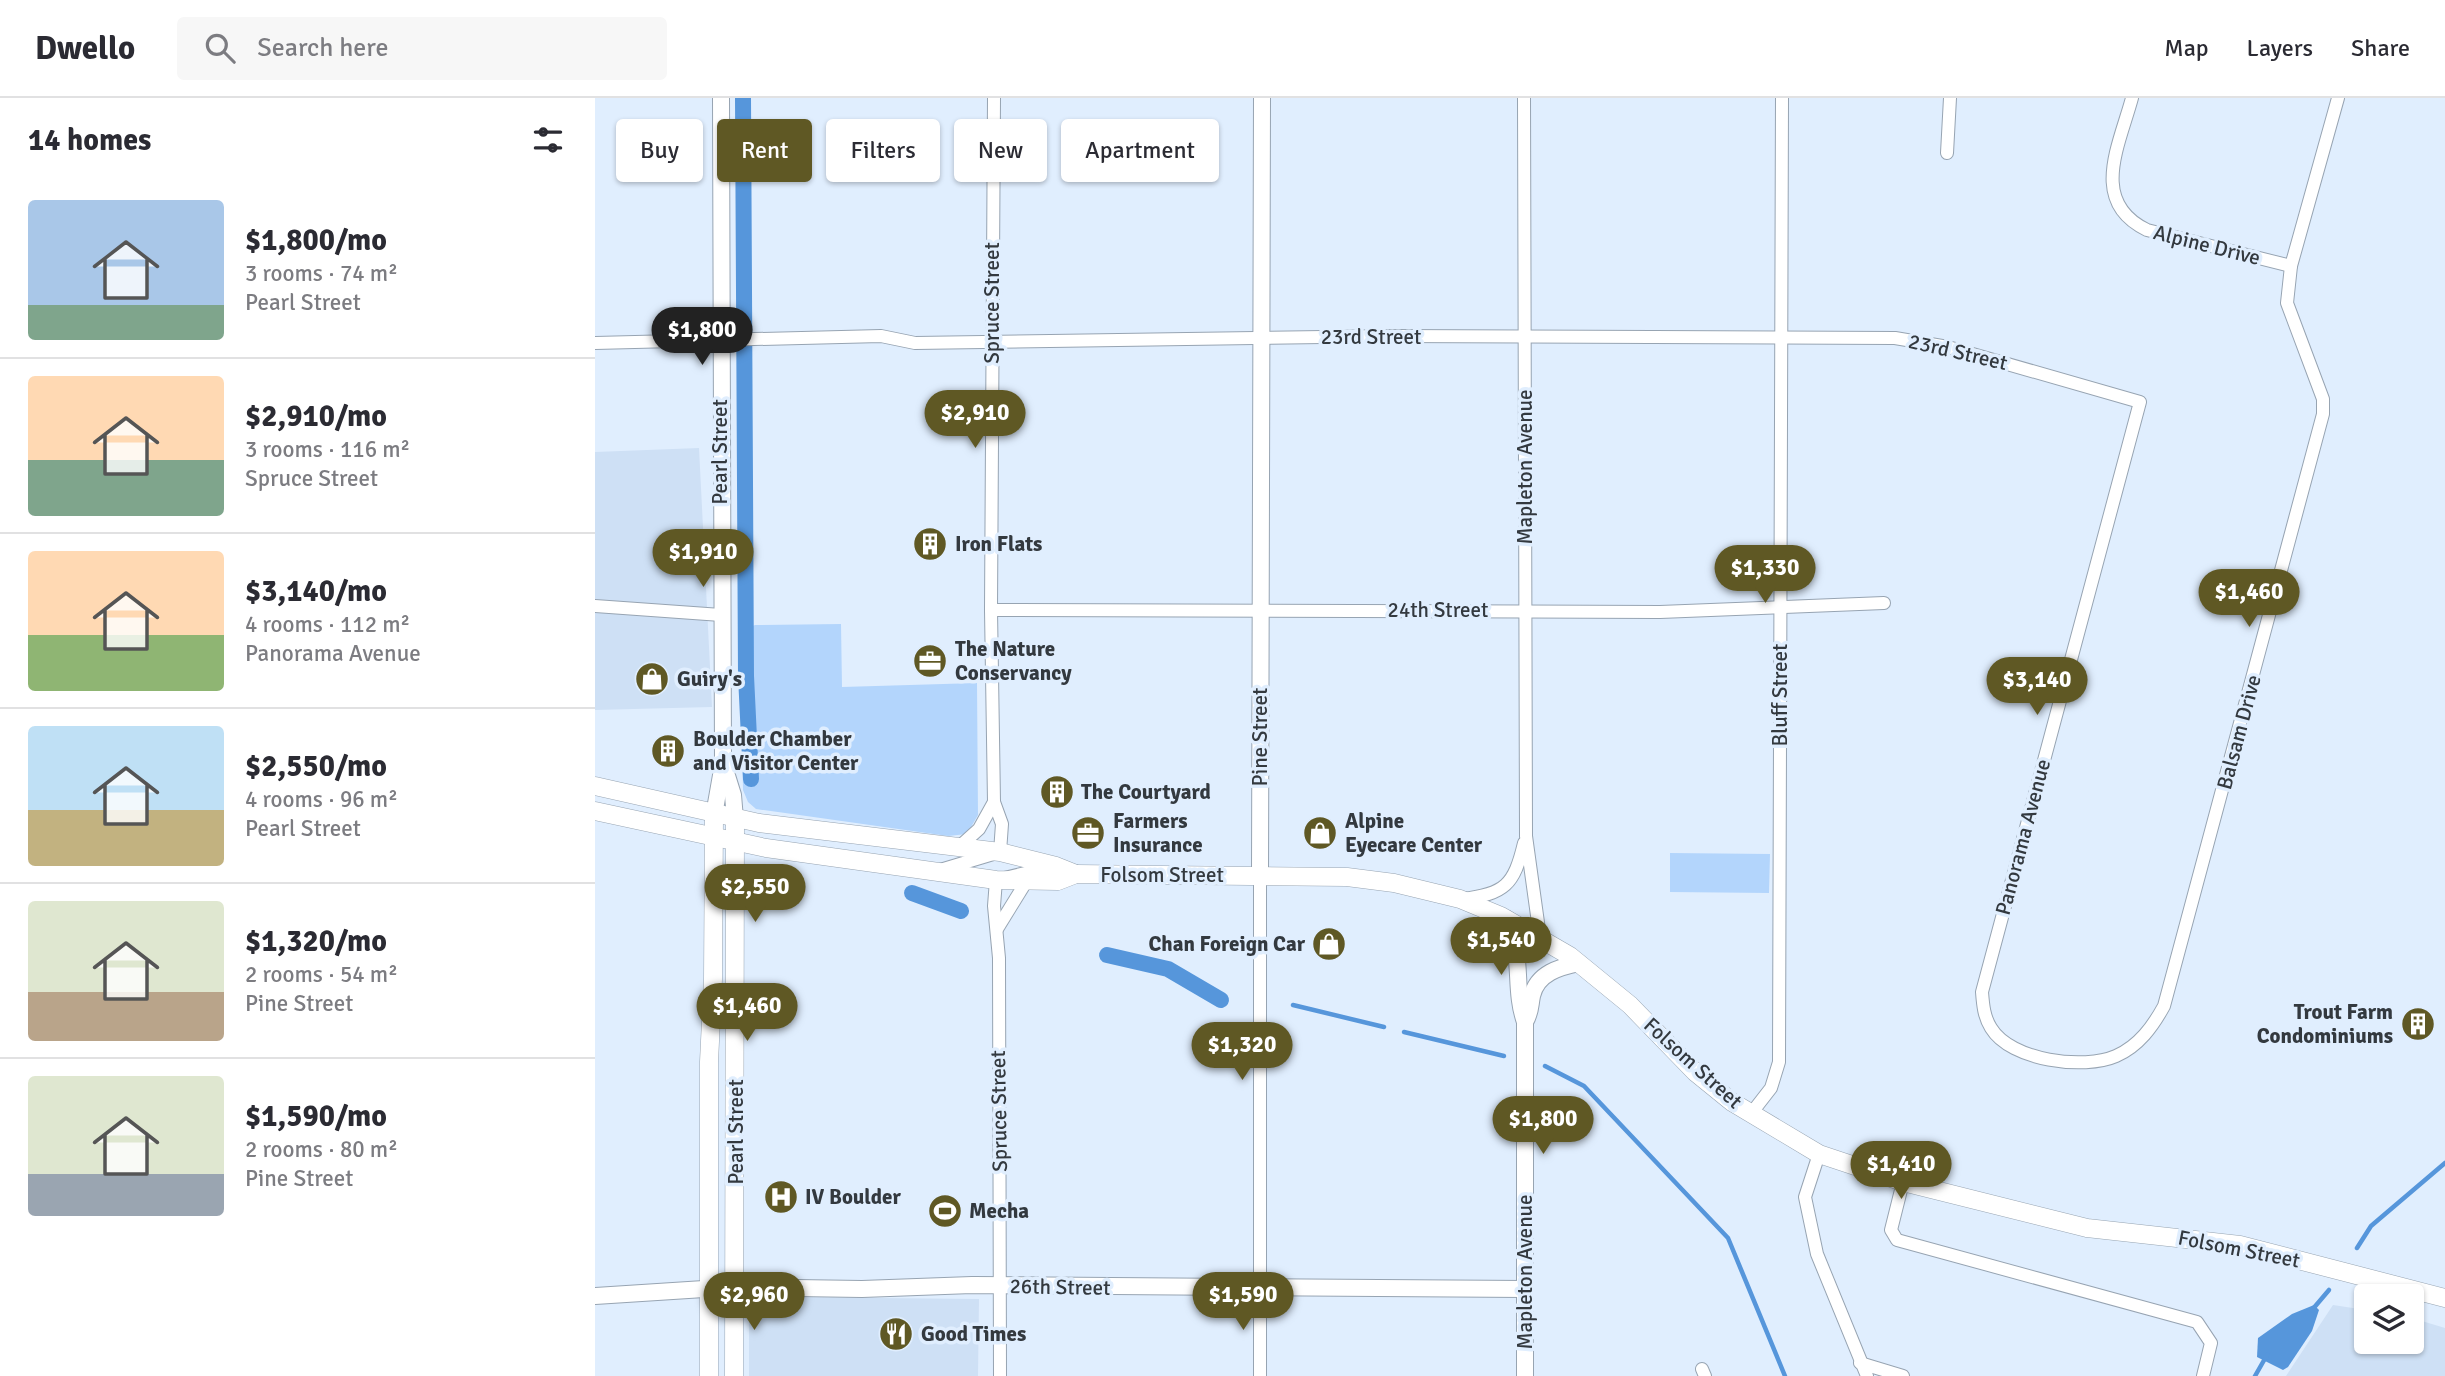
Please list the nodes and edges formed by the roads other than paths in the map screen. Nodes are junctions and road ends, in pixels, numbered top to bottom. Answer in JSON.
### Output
{"nodes":[{"id":1,"x":721,"y":98,"type":"edge"},
{"id":2,"x":994,"y":98,"type":"edge"},
{"id":3,"x":1262,"y":98,"type":"edge"},
{"id":4,"x":1524,"y":98,"type":"edge"},
{"id":5,"x":1782,"y":98,"type":"edge"},
{"id":6,"x":1950,"y":98,"type":"edge"},
{"id":7,"x":2132,"y":98,"type":"edge"},
{"id":8,"x":2338,"y":98,"type":"edge"},
{"id":9,"x":1947,"y":153,"type":"dead end"},
{"id":10,"x":2291,"y":266,"type":"junction"},
{"id":11,"x":1782,"y":335,"type":"junction"},
{"id":12,"x":1259,"y":338,"type":"junction"},
{"id":13,"x":1525,"y":339,"type":"junction"},
{"id":14,"x":720,"y":341,"type":"junction"},
{"id":15,"x":992,"y":341,"type":"junction"},
{"id":16,"x":595,"y":343,"type":"edge"},
{"id":17,"x":2140,"y":402,"type":"joint"},
{"id":18,"x":1884,"y":603,"type":"dead end"},
{"id":19,"x":595,"y":606,"type":"edge"},
{"id":20,"x":1781,"y":607,"type":"junction"},
{"id":21,"x":991,"y":610,"type":"junction"},
{"id":22,"x":1524,"y":610,"type":"junction"},
{"id":23,"x":1259,"y":611,"type":"junction"},
{"id":24,"x":721,"y":615,"type":"junction"},
{"id":25,"x":723,"y":764,"type":"junction"},
{"id":26,"x":595,"y":786,"type":"edge"},
{"id":27,"x":994,"y":802,"type":"junction"},
{"id":28,"x":595,"y":811,"type":"edge"},
{"id":29,"x":714,"y":815,"type":"junction"},
{"id":30,"x":735,"y":819,"type":"junction"},
{"id":31,"x":1526,"y":836,"type":"junction"},
{"id":32,"x":712,"y":838,"type":"junction"},
{"id":33,"x":736,"y":843,"type":"junction"},
{"id":34,"x":1000,"y":844,"type":"junction"},
{"id":35,"x":958,"y":847,"type":"junction"},
{"id":36,"x":1056,"y":866,"type":"junction"},
{"id":37,"x":936,"y":871,"type":"junction"},
{"id":38,"x":1076,"y":874,"type":"junction"},
{"id":39,"x":1260,"y":875,"type":"junction"},
{"id":40,"x":996,"y":880,"type":"junction"},
{"id":41,"x":1026,"y":882,"type":"junction"},
{"id":42,"x":1459,"y":899,"type":"junction"},
{"id":43,"x":1507,"y":919,"type":"junction"},
{"id":44,"x":996,"y":929,"type":"junction"},
{"id":45,"x":1540,"y":937,"type":"junction"},
{"id":46,"x":1579,"y":963,"type":"junction"},
{"id":47,"x":711,"y":1010,"type":"junction"},
{"id":48,"x":1525,"y":1022,"type":"junction"},
{"id":49,"x":1991,"y":1029,"type":"joint"},
{"id":50,"x":735,"y":1113,"type":"junction"},
{"id":51,"x":1750,"y":1115,"type":"junction"},
{"id":52,"x":1819,"y":1154,"type":"junction"},
{"id":53,"x":1903,"y":1182,"type":"junction"},
{"id":54,"x":999,"y":1286,"type":"junction"},
{"id":55,"x":735,"y":1287,"type":"junction"},
{"id":56,"x":1260,"y":1288,"type":"junction"},
{"id":57,"x":708,"y":1289,"type":"junction"},
{"id":58,"x":1525,"y":1289,"type":"junction"},
{"id":59,"x":595,"y":1296,"type":"edge"},
{"id":60,"x":2445,"y":1298,"type":"edge"},
{"id":61,"x":1860,"y":1363,"type":"junction"},
{"id":62,"x":709,"y":1376,"type":"edge"},
{"id":63,"x":734,"y":1376,"type":"edge"},
{"id":64,"x":1000,"y":1376,"type":"edge"},
{"id":65,"x":1260,"y":1376,"type":"edge"},
{"id":66,"x":1525,"y":1376,"type":"edge"},
{"id":67,"x":1867,"y":1376,"type":"edge"},
{"id":68,"x":1903,"y":1376,"type":"edge"},
{"id":69,"x":2203,"y":1376,"type":"edge"}],
"edges":[{"from":1,"to":14,"type":"street","name":"Pearl Street"},
{"from":2,"to":15,"type":"street","name":"Spruce Street"},
{"from":3,"to":12,"type":"street","name":"Pine Street"},
{"from":4,"to":13,"type":"street","name":"Mapleton Avenue"},
{"from":5,"to":11,"type":"street","name":"Bluff Street"},
{"from":6,"to":9,"type":"street"},
{"from":7,"to":10,"type":"street","name":"Alpine Drive"},
{"from":8,"to":10,"type":"street","name":"Balsam Drive"},
{"from":10,"to":49,"type":"street","name":"Balsam Drive"},
{"from":11,"to":13,"type":"street","name":"23rd Street"},
{"from":11,"to":17,"type":"street","name":"23rd Street"},
{"from":11,"to":20,"type":"street","name":"Bluff Street"},
{"from":12,"to":13,"type":"street","name":"23rd Street"},
{"from":12,"to":15,"type":"street","name":"23rd Street"},
{"from":12,"to":23,"type":"street","name":"Pine Street"},
{"from":13,"to":22,"type":"street","name":"Mapleton Avenue"},
{"from":14,"to":15,"type":"street","name":"23rd Street"},
{"from":14,"to":16,"type":"street","name":"23rd Street"},
{"from":14,"to":24,"type":"street","name":"Pearl Street"},
{"from":15,"to":21,"type":"street","name":"Spruce Street"},
{"from":17,"to":49,"type":"street","name":"Panorama Avenue"},
{"from":18,"to":20,"type":"street","name":"24th Street"},
{"from":19,"to":24,"type":"street"},
{"from":20,"to":22,"type":"street","name":"24th Street"},
{"from":20,"to":51,"type":"street","name":"Bluff Street"},
{"from":21,"to":23,"type":"street","name":"24th Street"},
{"from":21,"to":27,"type":"street","name":"Spruce Street"},
{"from":22,"to":23,"type":"street","name":"24th Street"},
{"from":22,"to":31,"type":"street","name":"Mapleton Avenue"},
{"from":23,"to":39,"type":"street","name":"Pine Street"},
{"from":24,"to":25,"type":"street","name":"Pearl Street"},
{"from":25,"to":29,"type":"street","name":"Pearl Street"},
{"from":25,"to":30,"type":"street","name":"Pearl Street"},
{"from":26,"to":29,"type":"main road","name":"Folsom Street"},
{"from":27,"to":34,"type":"street","name":"Spruce Street"},
{"from":27,"to":35,"type":"street"},
{"from":28,"to":32,"type":"main road","name":"Folsom Street"},
{"from":29,"to":30,"type":"main road","name":"Folsom Street"},
{"from":29,"to":32,"type":"main road","name":"Pearl Street"},
{"from":30,"to":33,"type":"main road","name":"Pearl Street"},
{"from":30,"to":35,"type":"main road","name":"Folsom Street"},
{"from":31,"to":42,"type":"street","name":"Mapleton Avenue"},
{"from":31,"to":45,"type":"street","name":"Mapleton Avenue"},
{"from":32,"to":33,"type":"main road","name":"Folsom Street"},
{"from":32,"to":47,"type":"main road","name":"Pearl Street"},
{"from":33,"to":37,"type":"main road","name":"Folsom Street"},
{"from":33,"to":50,"type":"main road","name":"Pearl Street"},
{"from":34,"to":35,"type":"main road","name":"Folsom Street"},
{"from":34,"to":36,"type":"main road","name":"Folsom Street"},
{"from":34,"to":37,"type":"street"},
{"from":36,"to":38,"type":"main road","name":"Folsom Street"},
{"from":36,"to":40,"type":"street"},
{"from":37,"to":40,"type":"main road","name":"Folsom Street"},
{"from":38,"to":39,"type":"main road","name":"Folsom Street"},
{"from":38,"to":41,"type":"main road","name":"Folsom Street"},
{"from":39,"to":42,"type":"main road","name":"Folsom Street"},
{"from":39,"to":56,"type":"street","name":"Pine Street"},
{"from":40,"to":41,"type":"main road","name":"Folsom Street"},
{"from":40,"to":44,"type":"street","name":"Spruce Street"},
{"from":41,"to":44,"type":"street"},
{"from":42,"to":43,"type":"main road","name":"Folsom Street"},
{"from":43,"to":45,"type":"main road","name":"Folsom Street"},
{"from":43,"to":48,"type":"street","name":"Mapleton Avenue"},
{"from":44,"to":54,"type":"street","name":"Spruce Street"},
{"from":45,"to":46,"type":"main road","name":"Folsom Street"},
{"from":46,"to":48,"type":"street"},
{"from":46,"to":51,"type":"main road","name":"Folsom Street"},
{"from":47,"to":50,"type":"main road"},
{"from":47,"to":57,"type":"main road","name":"Pearl Street"},
{"from":48,"to":58,"type":"street","name":"Mapleton Avenue"},
{"from":50,"to":55,"type":"main road","name":"Pearl Street"},
{"from":51,"to":52,"type":"main road","name":"Folsom Street"},
{"from":52,"to":53,"type":"main road","name":"Folsom Street"},
{"from":52,"to":61,"type":"street"},
{"from":53,"to":60,"type":"main road","name":"Folsom Street"},
{"from":53,"to":69,"type":"street"},
{"from":54,"to":55,"type":"street","name":"26th Street"},
{"from":54,"to":56,"type":"street","name":"26th Street"},
{"from":54,"to":64,"type":"street","name":"Spruce Street"},
{"from":55,"to":57,"type":"street","name":"26th Street"},
{"from":55,"to":63,"type":"main road","name":"Pearl Street"},
{"from":56,"to":58,"type":"street","name":"26th Street"},
{"from":56,"to":65,"type":"street","name":"Pine Street"},
{"from":57,"to":59,"type":"street","name":"26th Street"},
{"from":57,"to":62,"type":"main road","name":"Pearl Street"},
{"from":58,"to":66,"type":"street","name":"Mapleton Avenue"},
{"from":61,"to":67,"type":"street"},
{"from":61,"to":68,"type":"street"}]}
